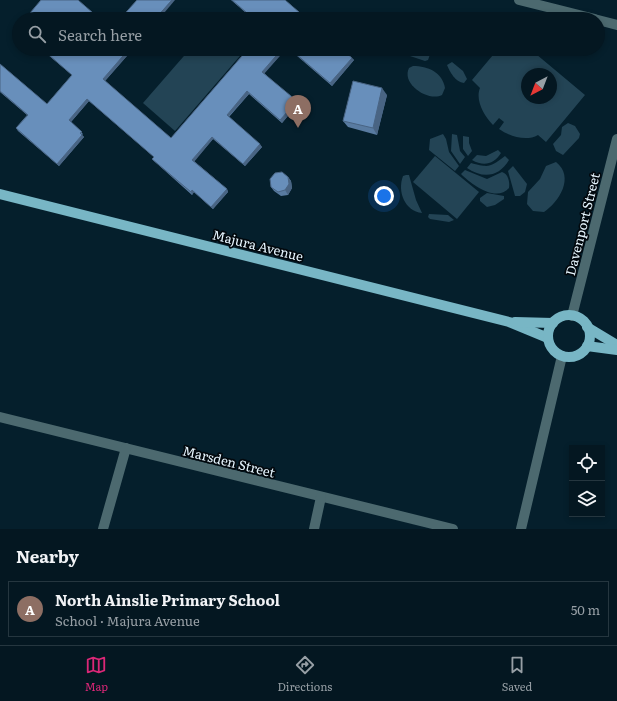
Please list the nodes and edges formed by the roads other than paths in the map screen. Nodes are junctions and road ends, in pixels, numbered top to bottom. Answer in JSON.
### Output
{"nodes":[{"id":1,"x":519,"y":0,"type":"edge"},
{"id":2,"x":567,"y":12,"type":"edge"},
{"id":3,"x":605,"y":21,"type":"edge"},
{"id":4,"x":617,"y":24,"type":"edge"},
{"id":5,"x":617,"y":139,"type":"edge"},
{"id":6,"x":0,"y":194,"type":"edge"},
{"id":7,"x":572,"y":316,"type":"junction"},
{"id":8,"x":510,"y":322,"type":"junction"},
{"id":9,"x":553,"y":323,"type":"junction"},
{"id":10,"x":587,"y":327,"type":"junction"},
{"id":11,"x":548,"y":338,"type":"junction"},
{"id":12,"x":617,"y":345,"type":"edge"},
{"id":13,"x":587,"y":346,"type":"junction"},
{"id":14,"x":617,"y":350,"type":"edge"},
{"id":15,"x":562,"y":356,"type":"junction"},
{"id":16,"x":0,"y":417,"type":"edge"},
{"id":17,"x":126,"y":448,"type":"junction"},
{"id":18,"x":321,"y":497,"type":"junction"},
{"id":19,"x":103,"y":529,"type":"edge"},
{"id":20,"x":314,"y":529,"type":"edge"},
{"id":21,"x":453,"y":529,"type":"edge"},
{"id":22,"x":522,"y":529,"type":"edge"}],
"edges":[{"from":1,"to":2,"type":"street"},
{"from":3,"to":4,"type":"street"},
{"from":5,"to":7,"type":"street","name":"Davenport Street"},
{"from":6,"to":8,"type":"main road","name":"Majura Avenue"},
{"from":7,"to":9,"type":"main road"},
{"from":7,"to":10,"type":"main road"},
{"from":8,"to":9,"type":"main road","name":"Majura Avenue"},
{"from":8,"to":11,"type":"main road","name":"Majura Avenue"},
{"from":9,"to":11,"type":"main road"},
{"from":10,"to":12,"type":"main road"},
{"from":10,"to":13,"type":"main road"},
{"from":11,"to":15,"type":"main road"},
{"from":13,"to":14,"type":"main road"},
{"from":13,"to":15,"type":"main road"},
{"from":15,"to":22,"type":"street"},
{"from":16,"to":17,"type":"street","name":"Marsden Street"},
{"from":17,"to":18,"type":"street","name":"Marsden Street"},
{"from":17,"to":19,"type":"street"},
{"from":18,"to":20,"type":"street"},
{"from":18,"to":21,"type":"street","name":"Marsden Street"}]}
